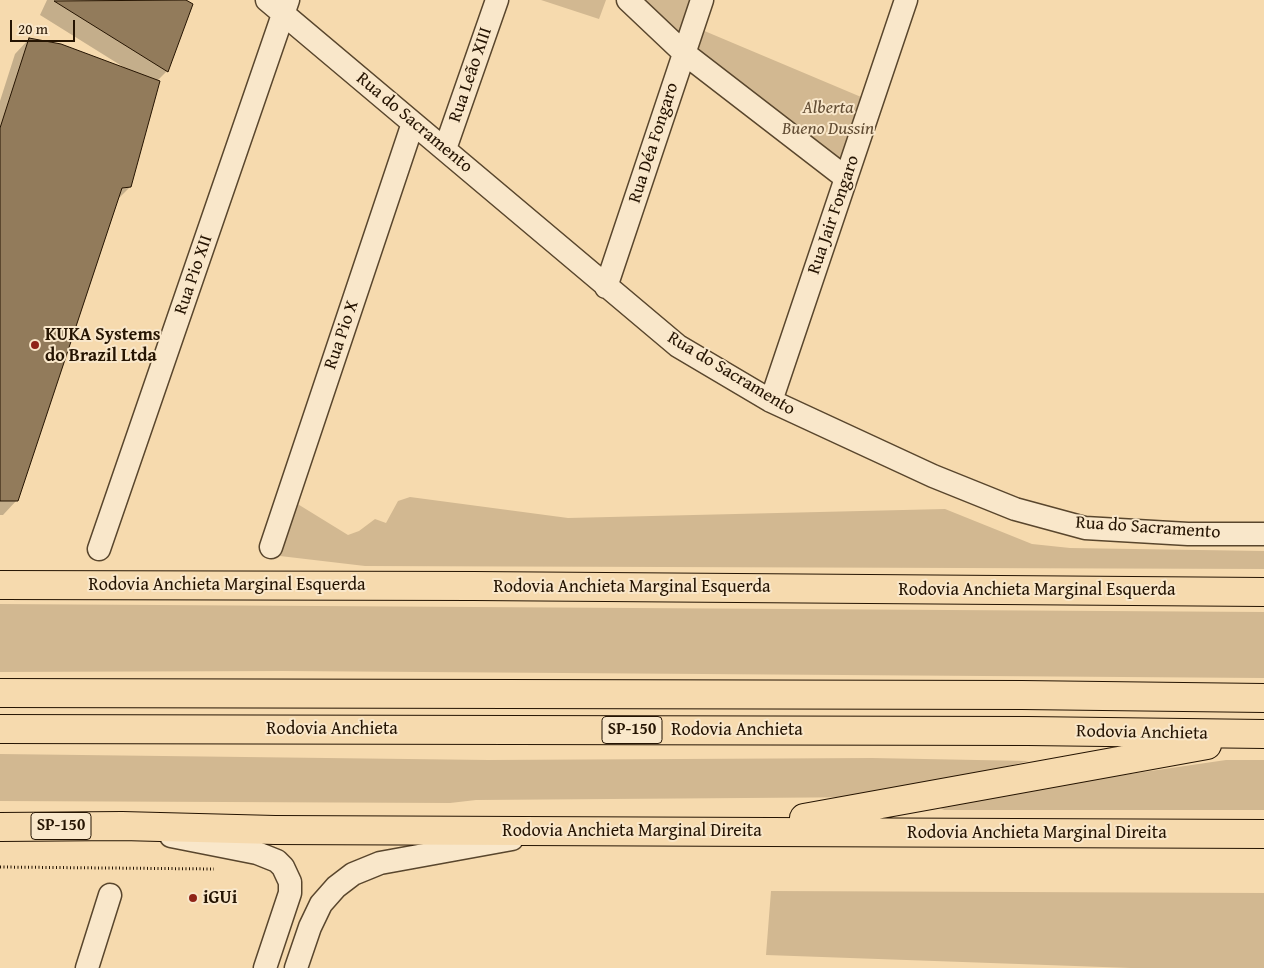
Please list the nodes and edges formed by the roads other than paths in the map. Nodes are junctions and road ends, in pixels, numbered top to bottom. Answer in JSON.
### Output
{"nodes":[{"id":1,"x":497,"y":0,"type":"edge"},
{"id":2,"x":628,"y":0,"type":"edge"},
{"id":3,"x":702,"y":0,"type":"edge"},
{"id":4,"x":906,"y":0,"type":"edge"},
{"id":5,"x":280,"y":4,"type":"edge"},
{"id":6,"x":684,"y":53,"type":"junction"},
{"id":7,"x":413,"y":123,"type":"junction"},
{"id":8,"x":445,"y":149,"type":"junction"},
{"id":9,"x":846,"y":178,"type":"junction"},
{"id":10,"x":606,"y":287,"type":"junction"},
{"id":11,"x":771,"y":401,"type":"junction"},
{"id":12,"x":1264,"y":534,"type":"edge"},
{"id":13,"x":271,"y":547,"type":"dead end"},
{"id":14,"x":100,"y":549,"type":"dead end"},
{"id":15,"x":0,"y":585,"type":"edge"},
{"id":16,"x":1264,"y":592,"type":"edge"},
{"id":17,"x":0,"y":693,"type":"edge"},
{"id":18,"x":1264,"y":698,"type":"edge"},
{"id":19,"x":0,"y":729,"type":"edge"},
{"id":20,"x":1260,"y":734,"type":"edge"},
{"id":21,"x":42,"y":826,"type":"junction"},
{"id":22,"x":122,"y":826,"type":"junction"},
{"id":23,"x":0,"y":827,"type":"edge"},
{"id":24,"x":557,"y":830,"type":"junction"},
{"id":25,"x":716,"y":831,"type":"junction"},
{"id":26,"x":1264,"y":834,"type":"edge"},
{"id":27,"x":0,"y":835,"type":"edge"},
{"id":28,"x":110,"y":895,"type":"dead end"},
{"id":29,"x":87,"y":968,"type":"edge"},
{"id":30,"x":265,"y":968,"type":"edge"},
{"id":31,"x":296,"y":968,"type":"edge"}],
"edges":[{"from":1,"to":8,"type":"street","name":"Rua Leão XIII"},
{"from":2,"to":6,"type":"street"},
{"from":3,"to":6,"type":"street","name":"Rua Déa Fongaro"},
{"from":4,"to":9,"type":"street","name":"Rua Jair Fongaro"},
{"from":5,"to":7,"type":"street","name":"Rua do Sacramento"},
{"from":5,"to":14,"type":"street","name":"Rua Pio XII"},
{"from":6,"to":9,"type":"street"},
{"from":6,"to":10,"type":"street","name":"Rua Déa Fongaro"},
{"from":7,"to":8,"type":"street","name":"Rua do Sacramento"},
{"from":7,"to":13,"type":"street","name":"Rua Pio X"},
{"from":8,"to":10,"type":"street","name":"Rua do Sacramento"},
{"from":9,"to":11,"type":"street","name":"Rua Jair Fongaro"},
{"from":10,"to":11,"type":"street","name":"Rua do Sacramento"},
{"from":11,"to":12,"type":"street","name":"Rua do Sacramento"},
{"from":15,"to":16,"type":"highway","name":"Rodovia Anchieta Marginal Esquerda"},
{"from":17,"to":18,"type":"highway","name":"Rodovia Anchieta","number":"SP-150"},
{"from":19,"to":20,"type":"highway","name":"Rodovia Anchieta","number":"SP-150"},
{"from":20,"to":25,"type":"highway"},
{"from":21,"to":22,"type":"highway","name":"Rodovia Anchieta Marginal Direita","number":"SP-150"},
{"from":21,"to":23,"type":"highway","name":"Rodovia Anchieta Marginal Direita","number":"SP-150"},
{"from":21,"to":27,"type":"street"},
{"from":22,"to":24,"type":"highway","name":"Rodovia Anchieta Marginal Direita","number":"SP-150"},
{"from":22,"to":30,"type":"street"},
{"from":24,"to":25,"type":"highway","name":"Rodovia Anchieta Marginal Direita","number":"SP-150"},
{"from":24,"to":31,"type":"street"},
{"from":25,"to":26,"type":"highway","name":"Rodovia Anchieta Marginal Direita","number":"SP-150"},
{"from":28,"to":29,"type":"street"}]}
